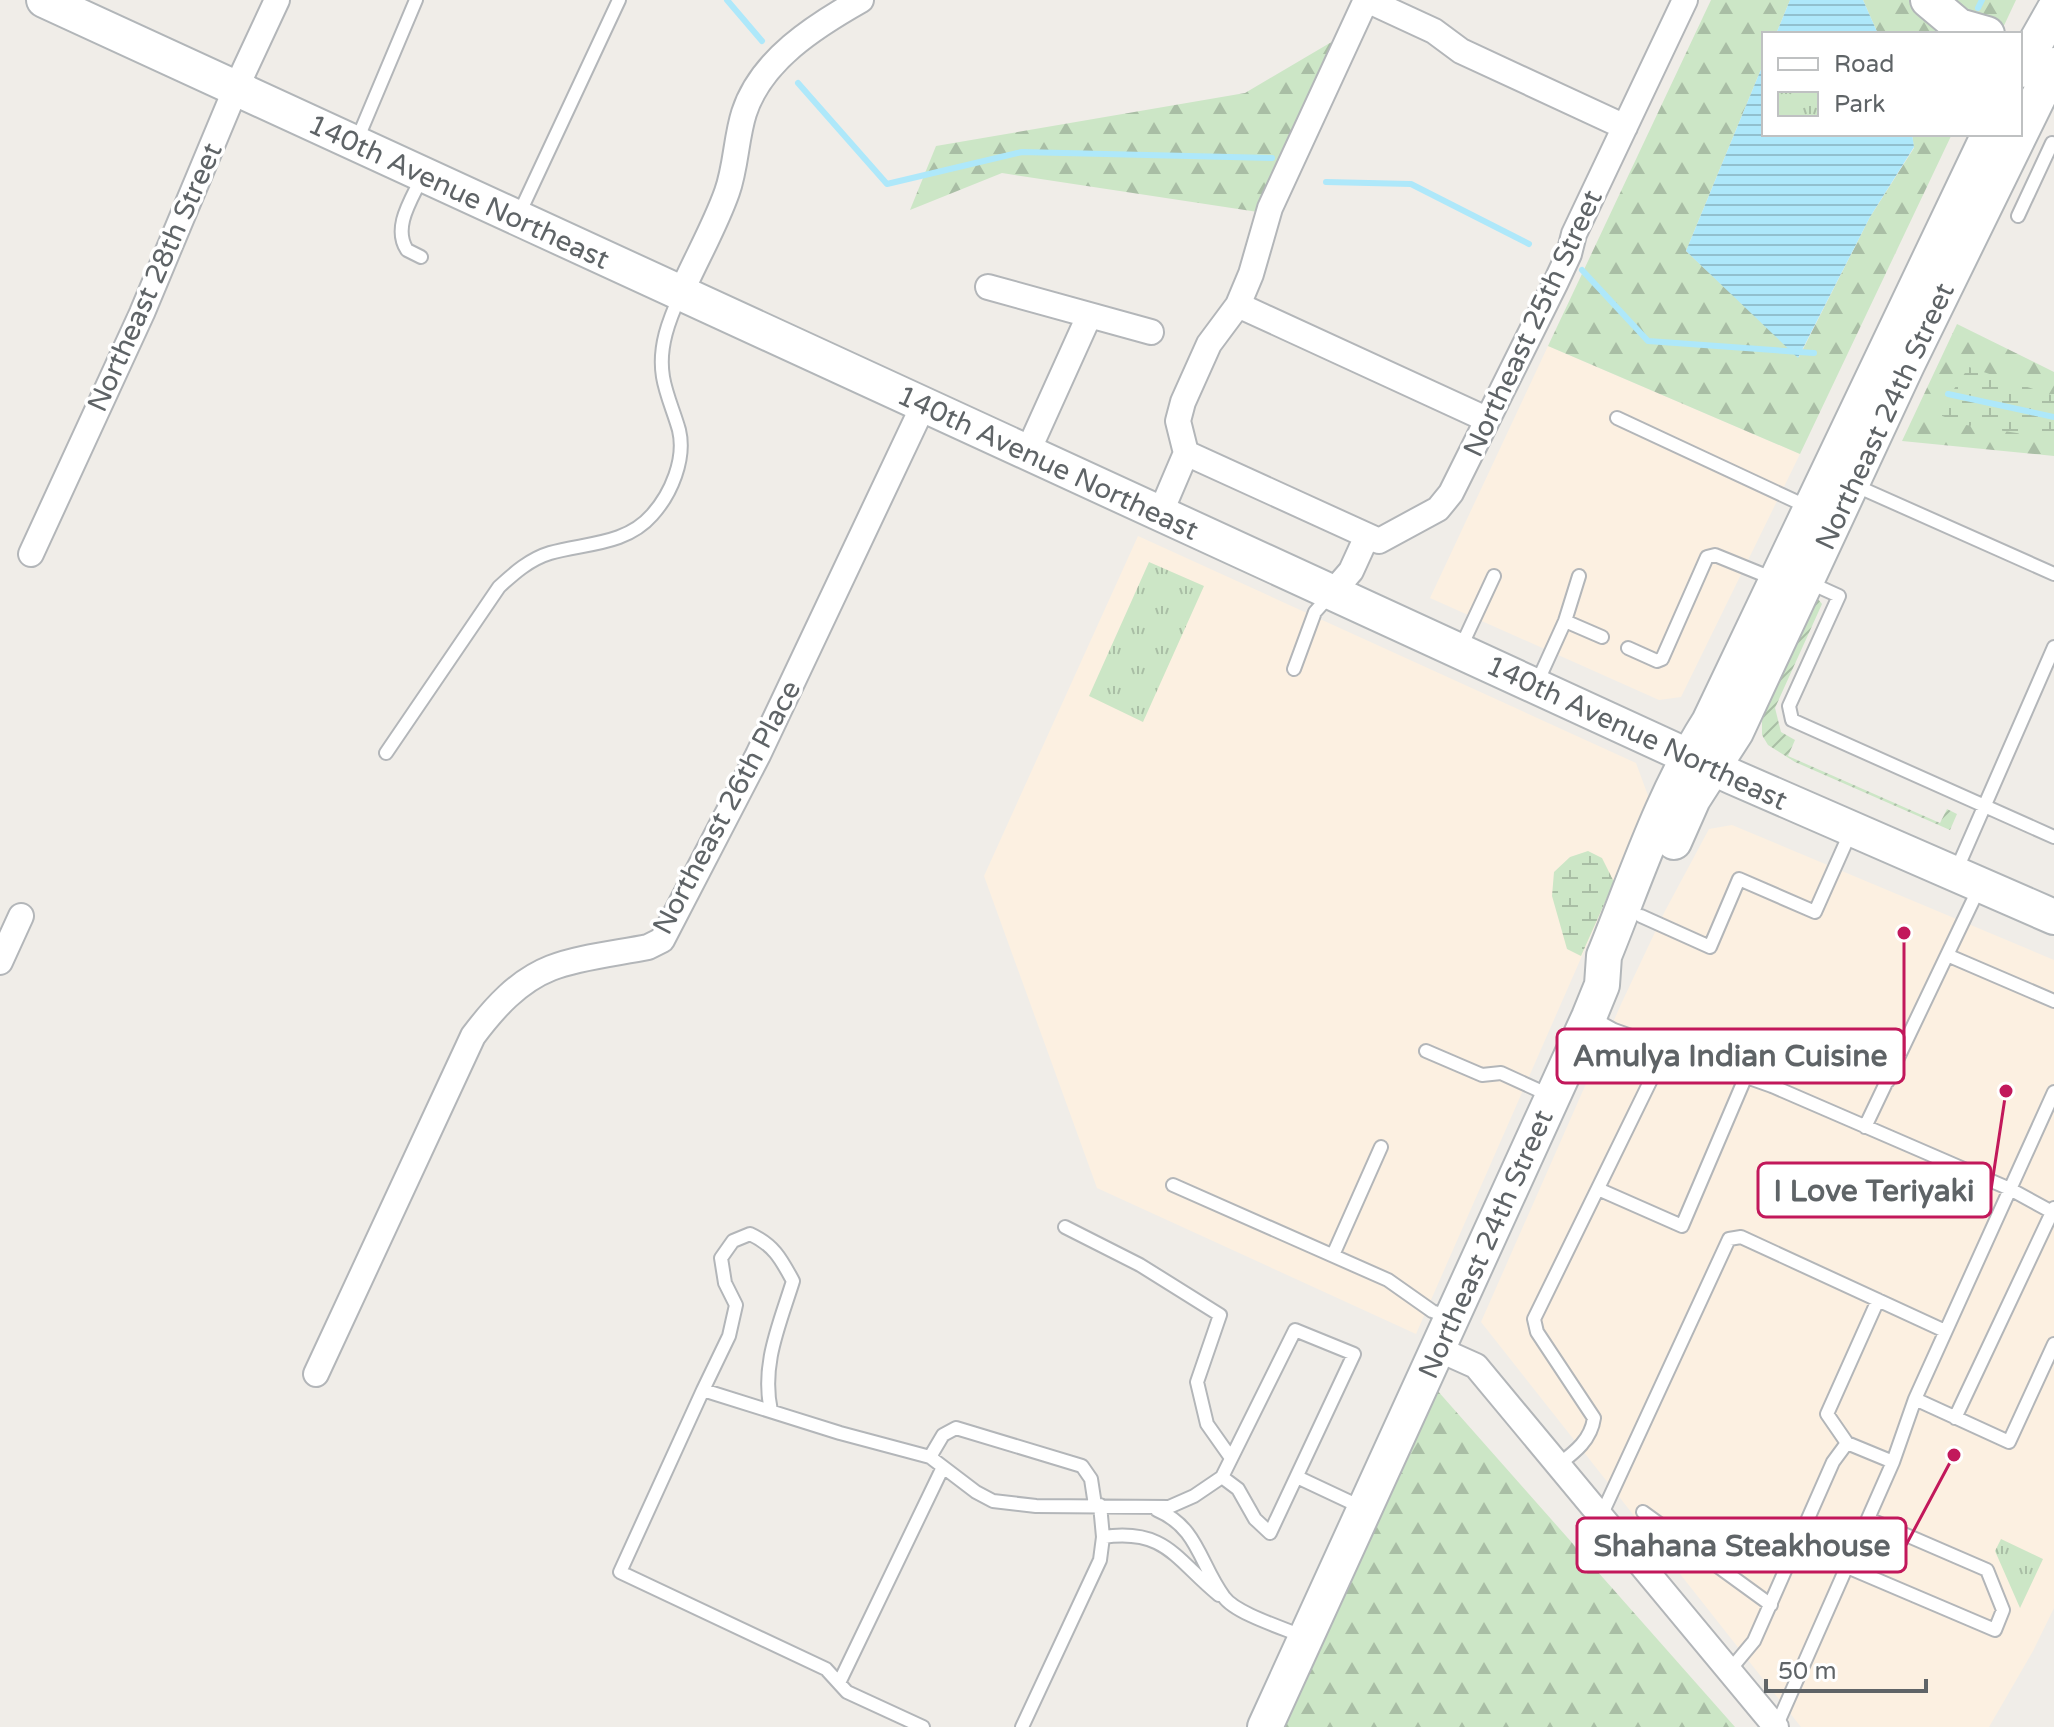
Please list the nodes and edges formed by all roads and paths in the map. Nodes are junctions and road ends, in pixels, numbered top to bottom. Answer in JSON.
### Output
{"nodes":[{"id":1,"x":44,"y":0,"type":"edge"},
{"id":2,"x":277,"y":0,"type":"edge"},
{"id":3,"x":416,"y":0,"type":"edge"},
{"id":4,"x":619,"y":0,"type":"edge"},
{"id":5,"x":861,"y":0,"type":"edge"},
{"id":6,"x":1366,"y":0,"type":"edge"},
{"id":7,"x":1685,"y":0,"type":"edge"},
{"id":8,"x":1928,"y":0,"type":"edge"},
{"id":9,"x":2054,"y":8,"type":"edge"},
{"id":10,"x":1947,"y":32,"type":"edge"},
{"id":11,"x":1980,"y":32,"type":"edge"},
{"id":12,"x":2006,"y":32,"type":"edge"},
{"id":13,"x":2054,"y":65,"type":"edge"},
{"id":14,"x":2022,"y":66,"type":"edge"},
{"id":15,"x":236,"y":88,"type":"junction"},
{"id":16,"x":1625,"y":127,"type":"junction"},
{"id":17,"x":1988,"y":136,"type":"edge"},
{"id":18,"x":2036,"y":136,"type":"edge"},
{"id":19,"x":355,"y":143,"type":"junction"},
{"id":20,"x":423,"y":174,"type":"junction"},
{"id":21,"x":2018,"y":216,"type":"dead end"},
{"id":22,"x":518,"y":217,"type":"junction"},
{"id":23,"x":421,"y":257,"type":"dead end"},
{"id":24,"x":988,"y":287,"type":"dead end"},
{"id":25,"x":681,"y":293,"type":"junction"},
{"id":26,"x":1238,"y":305,"type":"junction"},
{"id":27,"x":1089,"y":316,"type":"junction"},
{"id":28,"x":1151,"y":332,"type":"dead end"},
{"id":29,"x":924,"y":404,"type":"junction"},
{"id":30,"x":1617,"y":418,"type":"dead end"},
{"id":31,"x":1486,"y":419,"type":"junction"},
{"id":32,"x":1028,"y":451,"type":"junction"},
{"id":33,"x":1186,"y":453,"type":"junction"},
{"id":34,"x":1851,"y":484,"type":"junction"},
{"id":35,"x":1811,"y":509,"type":"junction"},
{"id":36,"x":1160,"y":514,"type":"junction"},
{"id":37,"x":1367,"y":536,"type":"junction"},
{"id":38,"x":31,"y":554,"type":"dead end"},
{"id":39,"x":2054,"y":574,"type":"edge"},
{"id":40,"x":1494,"y":576,"type":"dead end"},
{"id":41,"x":1579,"y":576,"type":"dead end"},
{"id":42,"x":1791,"y":580,"type":"junction"},
{"id":43,"x":1332,"y":593,"type":"junction"},
{"id":44,"x":1565,"y":621,"type":"junction"},
{"id":45,"x":1602,"y":637,"type":"dead end"},
{"id":46,"x":2054,"y":647,"type":"edge"},
{"id":47,"x":1628,"y":648,"type":"dead end"},
{"id":48,"x":1459,"y":650,"type":"junction"},
{"id":49,"x":1294,"y":669,"type":"dead end"},
{"id":50,"x":1536,"y":685,"type":"junction"},
{"id":51,"x":386,"y":753,"type":"dead end"},
{"id":52,"x":1701,"y":761,"type":"junction"},
{"id":53,"x":1985,"y":806,"type":"junction"},
{"id":54,"x":1852,"y":829,"type":"junction"},
{"id":55,"x":2054,"y":837,"type":"edge"},
{"id":56,"x":1968,"y":880,"type":"junction"},
{"id":57,"x":21,"y":916,"type":"dead end"},
{"id":58,"x":1641,"y":916,"type":"junction"},
{"id":59,"x":2054,"y":917,"type":"edge"},
{"id":60,"x":1947,"y":955,"type":"junction"},
{"id":61,"x":0,"y":962,"type":"edge"},
{"id":62,"x":1602,"y":985,"type":"junction"},
{"id":63,"x":2054,"y":1001,"type":"edge"},
{"id":64,"x":1589,"y":1017,"type":"junction"},
{"id":65,"x":1667,"y":1047,"type":"junction"},
{"id":66,"x":1426,"y":1051,"type":"dead end"},
{"id":67,"x":1746,"y":1076,"type":"junction"},
{"id":68,"x":1888,"y":1081,"type":"junction"},
{"id":69,"x":1772,"y":1086,"type":"junction"},
{"id":70,"x":2054,"y":1092,"type":"edge"},
{"id":71,"x":1552,"y":1096,"type":"junction"},
{"id":72,"x":1865,"y":1127,"type":"junction"},
{"id":73,"x":1381,"y":1147,"type":"dead end"},
{"id":74,"x":1173,"y":1185,"type":"dead end"},
{"id":75,"x":1598,"y":1189,"type":"junction"},
{"id":76,"x":2010,"y":1189,"type":"junction"},
{"id":77,"x":2053,"y":1210,"type":"edge"},
{"id":78,"x":1065,"y":1227,"type":"dead end"},
{"id":79,"x":1333,"y":1255,"type":"junction"},
{"id":80,"x":1878,"y":1300,"type":"junction"},
{"id":81,"x":1945,"y":1331,"type":"junction"},
{"id":82,"x":1445,"y":1334,"type":"junction"},
{"id":83,"x":2054,"y":1344,"type":"edge"},
{"id":84,"x":316,"y":1374,"type":"dead end"},
{"id":85,"x":703,"y":1390,"type":"junction"},
{"id":86,"x":1915,"y":1399,"type":"junction"},
{"id":87,"x":771,"y":1411,"type":"junction"},
{"id":88,"x":1955,"y":1418,"type":"junction"},
{"id":89,"x":1847,"y":1443,"type":"junction"},
{"id":90,"x":930,"y":1457,"type":"junction"},
{"id":91,"x":1231,"y":1458,"type":"junction"},
{"id":92,"x":1893,"y":1462,"type":"junction"},
{"id":93,"x":1558,"y":1465,"type":"junction"},
{"id":94,"x":943,"y":1467,"type":"junction"},
{"id":95,"x":1222,"y":1477,"type":"junction"},
{"id":96,"x":1297,"y":1477,"type":"junction"},
{"id":97,"x":1194,"y":1496,"type":"junction"},
{"id":98,"x":1097,"y":1505,"type":"junction"},
{"id":99,"x":1146,"y":1505,"type":"junction"},
{"id":100,"x":1365,"y":1509,"type":"junction"},
{"id":101,"x":1643,"y":1512,"type":"dead end"},
{"id":102,"x":1601,"y":1516,"type":"junction"},
{"id":103,"x":1869,"y":1519,"type":"junction"},
{"id":104,"x":1187,"y":1531,"type":"junction"},
{"id":105,"x":1103,"y":1537,"type":"junction"},
{"id":106,"x":1847,"y":1567,"type":"junction"},
{"id":107,"x":1225,"y":1599,"type":"junction"},
{"id":108,"x":1771,"y":1605,"type":"junction"},
{"id":109,"x":1307,"y":1639,"type":"junction"},
{"id":110,"x":1729,"y":1671,"type":"junction"},
{"id":111,"x":839,"y":1683,"type":"junction"},
{"id":112,"x":923,"y":1727,"type":"edge"},
{"id":113,"x":1022,"y":1727,"type":"edge"},
{"id":114,"x":1265,"y":1727,"type":"edge"},
{"id":115,"x":1776,"y":1727,"type":"edge"}],
"edges":[{"from":1,"to":15,"type":"street","name":"140th Avenue Northeast"},
{"from":2,"to":15,"type":"street","name":"Northeast 28th Street"},
{"from":3,"to":19,"type":"lane"},
{"from":4,"to":22,"type":"lane"},
{"from":5,"to":25,"type":"street"},
{"from":6,"to":16,"type":"street"},
{"from":6,"to":26,"type":"street"},
{"from":7,"to":16,"type":"street","name":"Northeast 25th Street"},
{"from":8,"to":10,"type":"street"},
{"from":8,"to":11,"type":"street"},
{"from":9,"to":12,"type":"street"},
{"from":9,"to":14,"type":"street"},
{"from":13,"to":18,"type":"street","name":"Northeast 24th Street"},
{"from":15,"to":19,"type":"street","name":"140th Avenue Northeast"},
{"from":15,"to":38,"type":"street","name":"Northeast 28th Street"},
{"from":16,"to":31,"type":"street","name":"Northeast 25th Street"},
{"from":17,"to":35,"type":"street"},
{"from":18,"to":21,"type":"lane"},
{"from":18,"to":34,"type":"street","name":"Northeast 24th Street"},
{"from":19,"to":20,"type":"street","name":"140th Avenue Northeast"},
{"from":20,"to":22,"type":"street","name":"140th Avenue Northeast"},
{"from":20,"to":23,"type":"lane"},
{"from":22,"to":25,"type":"street","name":"140th Avenue Northeast"},
{"from":24,"to":27,"type":"street"},
{"from":25,"to":29,"type":"street","name":"140th Avenue Northeast"},
{"from":25,"to":51,"type":"lane"},
{"from":26,"to":31,"type":"street"},
{"from":26,"to":33,"type":"street"},
{"from":27,"to":28,"type":"street"},
{"from":27,"to":32,"type":"street"},
{"from":29,"to":32,"type":"street","name":"140th Avenue Northeast"},
{"from":29,"to":84,"type":"street","name":"Northeast 26th Place"},
{"from":30,"to":35,"type":"lane"},
{"from":31,"to":37,"type":"street","name":"Northeast 25th Street"},
{"from":32,"to":36,"type":"street","name":"140th Avenue Northeast"},
{"from":33,"to":36,"type":"street"},
{"from":33,"to":37,"type":"street"},
{"from":34,"to":39,"type":"lane"},
{"from":34,"to":42,"type":"street","name":"Northeast 24th Street"},
{"from":35,"to":42,"type":"street"},
{"from":36,"to":43,"type":"street","name":"140th Avenue Northeast"},
{"from":37,"to":43,"type":"street"},
{"from":40,"to":48,"type":"lane"},
{"from":41,"to":44,"type":"lane"},
{"from":42,"to":47,"type":"lane"},
{"from":42,"to":52,"type":"street"},
{"from":42,"to":53,"type":"lane"},
{"from":43,"to":48,"type":"street","name":"140th Avenue Northeast"},
{"from":43,"to":49,"type":"lane"},
{"from":44,"to":45,"type":"lane"},
{"from":44,"to":50,"type":"lane"},
{"from":46,"to":53,"type":"lane"},
{"from":48,"to":50,"type":"street","name":"140th Avenue Northeast"},
{"from":50,"to":52,"type":"street","name":"140th Avenue Northeast"},
{"from":52,"to":54,"type":"street","name":"140th Avenue Northeast"},
{"from":52,"to":58,"type":"street"},
{"from":52,"to":62,"type":"street","name":"Northeast 24th Street"},
{"from":53,"to":55,"type":"lane"},
{"from":53,"to":56,"type":"lane"},
{"from":54,"to":56,"type":"street","name":"140th Avenue Northeast"},
{"from":54,"to":58,"type":"lane"},
{"from":56,"to":59,"type":"street","name":"140th Avenue Northeast"},
{"from":56,"to":60,"type":"lane"},
{"from":57,"to":61,"type":"street"},
{"from":58,"to":62,"type":"street"},
{"from":60,"to":63,"type":"lane"},
{"from":60,"to":68,"type":"lane"},
{"from":62,"to":64,"type":"street","name":"Northeast 24th Street"},
{"from":64,"to":65,"type":"lane"},
{"from":64,"to":71,"type":"street","name":"Northeast 24th Street"},
{"from":65,"to":67,"type":"lane"},
{"from":65,"to":75,"type":"lane"},
{"from":66,"to":71,"type":"lane"},
{"from":67,"to":69,"type":"lane"},
{"from":67,"to":75,"type":"lane"},
{"from":68,"to":69,"type":"lane"},
{"from":68,"to":72,"type":"lane"},
{"from":69,"to":72,"type":"lane"},
{"from":70,"to":76,"type":"lane"},
{"from":71,"to":82,"type":"street","name":"Northeast 24th Street"},
{"from":72,"to":76,"type":"lane"},
{"from":73,"to":79,"type":"lane"},
{"from":74,"to":79,"type":"lane"},
{"from":75,"to":93,"type":"lane"},
{"from":76,"to":77,"type":"lane"},
{"from":76,"to":81,"type":"lane"},
{"from":77,"to":88,"type":"lane"},
{"from":78,"to":91,"type":"lane"},
{"from":79,"to":82,"type":"lane"},
{"from":80,"to":81,"type":"lane"},
{"from":80,"to":89,"type":"lane"},
{"from":80,"to":102,"type":"lane"},
{"from":81,"to":86,"type":"lane"},
{"from":82,"to":93,"type":"street"},
{"from":82,"to":100,"type":"street","name":"Northeast 24th Street"},
{"from":83,"to":88,"type":"lane"},
{"from":85,"to":87,"type":"lane"},
{"from":85,"to":87,"type":"lane"},
{"from":85,"to":111,"type":"lane"},
{"from":86,"to":88,"type":"lane"},
{"from":86,"to":92,"type":"lane"},
{"from":87,"to":90,"type":"lane"},
{"from":89,"to":92,"type":"lane"},
{"from":89,"to":108,"type":"lane"},
{"from":90,"to":94,"type":"lane"},
{"from":90,"to":98,"type":"lane"},
{"from":91,"to":95,"type":"lane"},
{"from":91,"to":96,"type":"lane"},
{"from":92,"to":103,"type":"lane"},
{"from":93,"to":102,"type":"street"},
{"from":94,"to":98,"type":"lane"},
{"from":94,"to":111,"type":"lane"},
{"from":95,"to":96,"type":"lane"},
{"from":95,"to":97,"type":"lane"},
{"from":96,"to":100,"type":"lane"},
{"from":97,"to":99,"type":"lane"},
{"from":97,"to":104,"type":"lane"},
{"from":98,"to":99,"type":"lane"},
{"from":98,"to":105,"type":"lane"},
{"from":99,"to":104,"type":"lane"},
{"from":100,"to":109,"type":"street","name":"Northeast 24th Street"},
{"from":101,"to":108,"type":"lane"},
{"from":102,"to":110,"type":"street"},
{"from":103,"to":106,"type":"lane"},
{"from":103,"to":106,"type":"lane"},
{"from":104,"to":107,"type":"lane"},
{"from":105,"to":107,"type":"lane"},
{"from":105,"to":113,"type":"lane"},
{"from":106,"to":115,"type":"lane"},
{"from":107,"to":109,"type":"lane"},
{"from":108,"to":110,"type":"lane"},
{"from":109,"to":114,"type":"street","name":"Northeast 24th Street"},
{"from":110,"to":115,"type":"street"},
{"from":111,"to":112,"type":"lane"}]}
